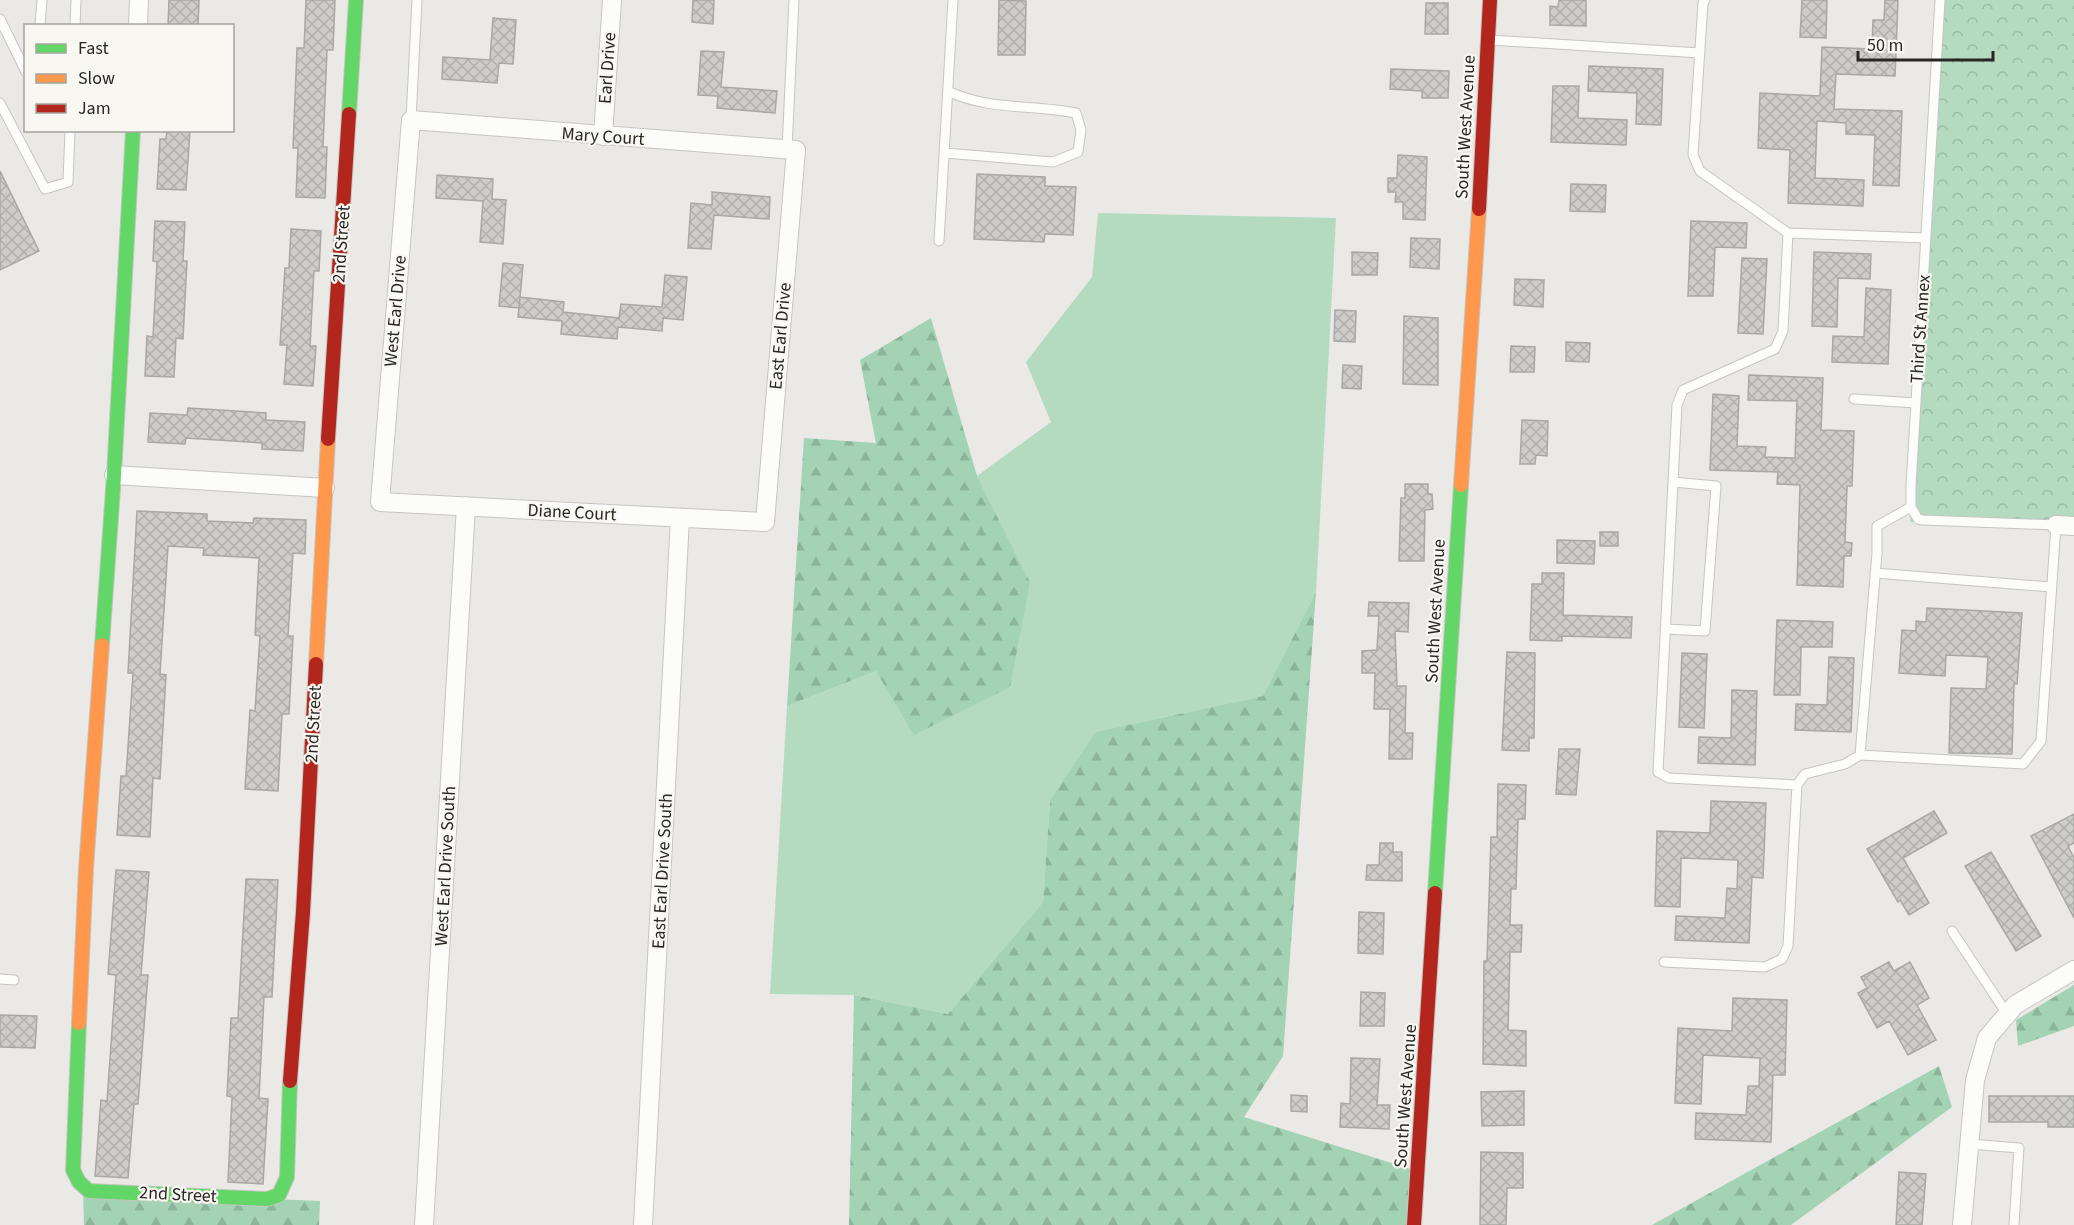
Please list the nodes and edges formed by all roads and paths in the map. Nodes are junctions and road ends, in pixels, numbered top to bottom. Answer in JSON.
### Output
{"nodes":[{"id":1,"x":42,"y":0,"type":"edge"},
{"id":2,"x":76,"y":0,"type":"edge"},
{"id":3,"x":139,"y":0,"type":"edge"},
{"id":4,"x":356,"y":0,"type":"edge"},
{"id":5,"x":417,"y":0,"type":"edge"},
{"id":6,"x":612,"y":0,"type":"edge"},
{"id":7,"x":794,"y":0,"type":"edge"},
{"id":8,"x":953,"y":0,"type":"edge"},
{"id":9,"x":1490,"y":0,"type":"edge"},
{"id":10,"x":1705,"y":0,"type":"edge"},
{"id":11,"x":1941,"y":0,"type":"edge"},
{"id":12,"x":0,"y":19,"type":"edge"},
{"id":13,"x":40,"y":24,"type":"edge"},
{"id":14,"x":75,"y":24,"type":"edge"},
{"id":15,"x":138,"y":24,"type":"edge"},
{"id":16,"x":1488,"y":40,"type":"junction"},
{"id":17,"x":1700,"y":53,"type":"junction"},
{"id":18,"x":24,"y":68,"type":"edge"},
{"id":19,"x":948,"y":91,"type":"junction"},
{"id":20,"x":0,"y":103,"type":"edge"},
{"id":21,"x":411,"y":120,"type":"junction"},
{"id":22,"x":70,"y":132,"type":"edge"},
{"id":23,"x":133,"y":132,"type":"edge"},
{"id":24,"x":603,"y":136,"type":"junction"},
{"id":25,"x":792,"y":150,"type":"junction"},
{"id":26,"x":945,"y":153,"type":"junction"},
{"id":27,"x":1788,"y":233,"type":"junction"},
{"id":28,"x":1926,"y":238,"type":"junction"},
{"id":29,"x":939,"y":241,"type":"dead end"},
{"id":30,"x":1854,"y":399,"type":"dead end"},
{"id":31,"x":1916,"y":403,"type":"junction"},
{"id":32,"x":114,"y":475,"type":"junction"},
{"id":33,"x":1673,"y":482,"type":"junction"},
{"id":34,"x":325,"y":488,"type":"junction"},
{"id":35,"x":380,"y":502,"type":"joint"},
{"id":36,"x":466,"y":506,"type":"junction"},
{"id":37,"x":1911,"y":507,"type":"junction"},
{"id":38,"x":680,"y":518,"type":"junction"},
{"id":39,"x":765,"y":522,"type":"joint"},
{"id":40,"x":2065,"y":526,"type":"edge"},
{"id":41,"x":1875,"y":573,"type":"junction"},
{"id":42,"x":2051,"y":587,"type":"junction"},
{"id":43,"x":1665,"y":629,"type":"junction"},
{"id":44,"x":1860,"y":755,"type":"junction"},
{"id":45,"x":1797,"y":785,"type":"junction"},
{"id":46,"x":1952,"y":931,"type":"dead end"},
{"id":47,"x":1664,"y":963,"type":"dead end"},
{"id":48,"x":2074,"y":970,"type":"edge"},
{"id":49,"x":0,"y":980,"type":"edge"},
{"id":50,"x":14,"y":980,"type":"dead end"},
{"id":51,"x":2007,"y":1014,"type":"junction"},
{"id":52,"x":1970,"y":1144,"type":"junction"},
{"id":53,"x":424,"y":1225,"type":"edge"},
{"id":54,"x":643,"y":1225,"type":"edge"},
{"id":55,"x":1414,"y":1225,"type":"edge"},
{"id":56,"x":1962,"y":1225,"type":"edge"},
{"id":57,"x":2014,"y":1225,"type":"edge"}],
"edges":[{"from":1,"to":13,"type":"lane"},
{"from":2,"to":14,"type":"lane"},
{"from":3,"to":15,"type":"street"},
{"from":4,"to":34,"type":"street","name":"2nd Street"},
{"from":5,"to":21,"type":"lane"},
{"from":6,"to":24,"type":"street","name":"Earl Drive"},
{"from":7,"to":25,"type":"lane"},
{"from":8,"to":19,"type":"lane"},
{"from":9,"to":16,"type":"street","name":"South West Avenue"},
{"from":10,"to":17,"type":"lane"},
{"from":11,"to":28,"type":"lane","name":"Third St Annex"},
{"from":12,"to":18,"type":"lane"},
{"from":16,"to":17,"type":"lane"},
{"from":16,"to":55,"type":"street","name":"South West Avenue"},
{"from":17,"to":27,"type":"lane"},
{"from":19,"to":26,"type":"lane"},
{"from":19,"to":26,"type":"lane"},
{"from":20,"to":22,"type":"lane"},
{"from":21,"to":24,"type":"street","name":"Mary Court"},
{"from":21,"to":35,"type":"street","name":"West Earl Drive"},
{"from":23,"to":32,"type":"street","name":"2nd Street"},
{"from":24,"to":25,"type":"street","name":"Mary Court"},
{"from":25,"to":39,"type":"street","name":"East Earl Drive"},
{"from":26,"to":29,"type":"lane"},
{"from":27,"to":28,"type":"lane"},
{"from":27,"to":33,"type":"lane"},
{"from":28,"to":31,"type":"lane","name":"Third St Annex"},
{"from":30,"to":31,"type":"lane"},
{"from":31,"to":37,"type":"lane","name":"Third St Annex"},
{"from":32,"to":34,"type":"street"},
{"from":32,"to":34,"type":"street","name":"2nd Street"},
{"from":33,"to":43,"type":"lane"},
{"from":33,"to":43,"type":"lane"},
{"from":35,"to":36,"type":"street","name":"Diane Court"},
{"from":36,"to":38,"type":"street","name":"Diane Court"},
{"from":36,"to":53,"type":"street","name":"West Earl Drive South"},
{"from":37,"to":40,"type":"lane"},
{"from":37,"to":41,"type":"lane"},
{"from":38,"to":39,"type":"street","name":"Diane Court"},
{"from":38,"to":54,"type":"street","name":"East Earl Drive South"},
{"from":40,"to":42,"type":"lane"},
{"from":41,"to":42,"type":"lane"},
{"from":41,"to":44,"type":"lane"},
{"from":42,"to":44,"type":"lane"},
{"from":43,"to":45,"type":"lane"},
{"from":44,"to":45,"type":"lane"},
{"from":45,"to":47,"type":"lane"},
{"from":46,"to":51,"type":"lane"},
{"from":48,"to":51,"type":"street"},
{"from":49,"to":50,"type":"lane"},
{"from":51,"to":52,"type":"street"},
{"from":52,"to":56,"type":"street"},
{"from":52,"to":57,"type":"lane"}]}
